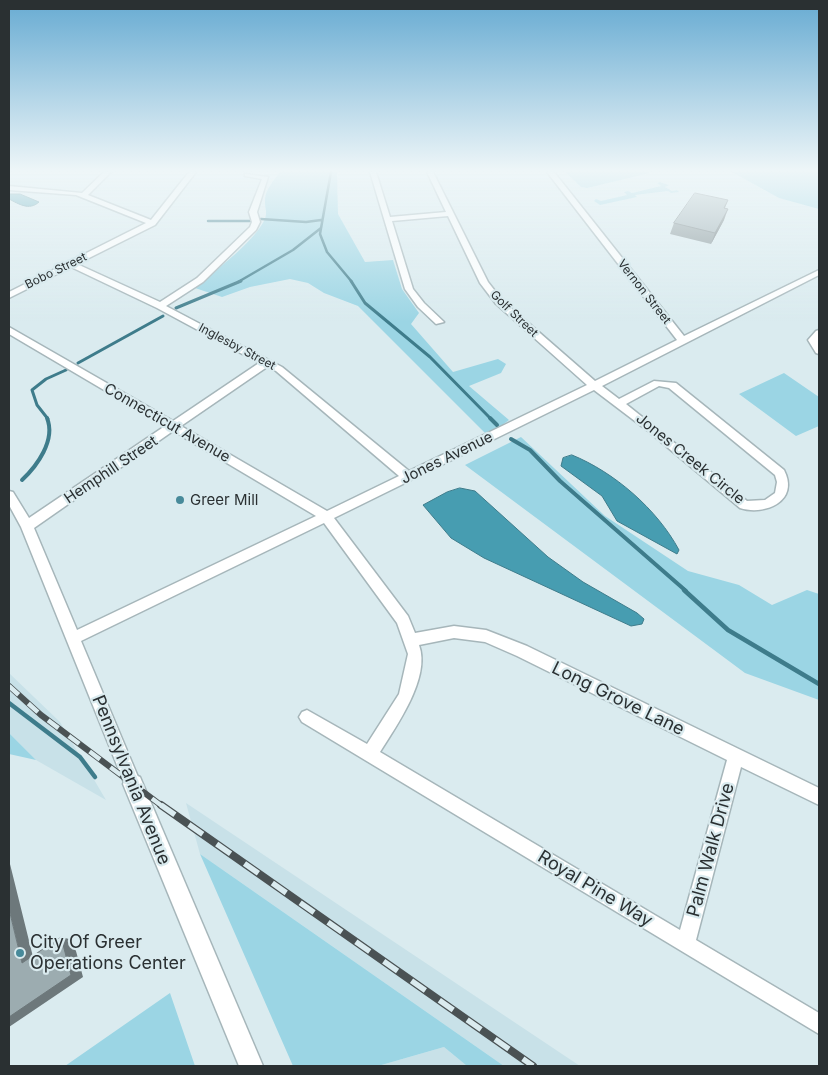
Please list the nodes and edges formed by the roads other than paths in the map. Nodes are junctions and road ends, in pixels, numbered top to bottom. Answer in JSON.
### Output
{"nodes":[{"id":1,"x":148,"y":222,"type":"edge"},
{"id":2,"x":256,"y":222,"type":"edge"},
{"id":3,"x":389,"y":222,"type":"edge"},
{"id":4,"x":454,"y":222,"type":"edge"},
{"id":5,"x":589,"y":222,"type":"edge"},
{"id":6,"x":152,"y":224,"type":"joint"},
{"id":7,"x":71,"y":264,"type":"junction"},
{"id":8,"x":816,"y":278,"type":"edge"},
{"id":9,"x":9,"y":295,"type":"edge"},
{"id":10,"x":160,"y":306,"type":"junction"},
{"id":11,"x":439,"y":322,"type":"dead end"},
{"id":12,"x":9,"y":330,"type":"edge"},
{"id":13,"x":819,"y":334,"type":"edge"},
{"id":14,"x":682,"y":340,"type":"junction"},
{"id":15,"x":819,"y":351,"type":"edge"},
{"id":16,"x":268,"y":362,"type":"junction"},
{"id":17,"x":595,"y":385,"type":"junction"},
{"id":18,"x":619,"y":402,"type":"junction"},
{"id":19,"x":174,"y":427,"type":"junction"},
{"id":20,"x":408,"y":477,"type":"junction"},
{"id":21,"x":9,"y":495,"type":"edge"},
{"id":22,"x":326,"y":516,"type":"junction"},
{"id":23,"x":27,"y":526,"type":"junction"},
{"id":24,"x":73,"y":638,"type":"junction"},
{"id":25,"x":410,"y":640,"type":"junction"},
{"id":26,"x":308,"y":716,"type":"dead end"},
{"id":27,"x":370,"y":754,"type":"junction"},
{"id":28,"x":736,"y":757,"type":"junction"},
{"id":29,"x":133,"y":784,"type":"joint"},
{"id":30,"x":819,"y":797,"type":"edge"},
{"id":31,"x":686,"y":944,"type":"junction"},
{"id":32,"x":819,"y":1024,"type":"edge"},
{"id":33,"x":251,"y":1066,"type":"edge"}],
"edges":[{"from":1,"to":6,"type":"street"},
{"from":2,"to":10,"type":"street"},
{"from":3,"to":11,"type":"street"},
{"from":4,"to":17,"type":"street","name":"Golf Street"},
{"from":5,"to":14,"type":"street","name":"Vernon Street"},
{"from":6,"to":7,"type":"street","name":"Bobo Street"},
{"from":7,"to":9,"type":"street","name":"Bobo Street"},
{"from":7,"to":10,"type":"street","name":"Inglesby Street"},
{"from":8,"to":14,"type":"street","name":"Jones Avenue"},
{"from":10,"to":16,"type":"street","name":"Inglesby Street"},
{"from":12,"to":19,"type":"street","name":"Connecticut Avenue"},
{"from":13,"to":15,"type":"street"},
{"from":14,"to":17,"type":"street","name":"Jones Avenue"},
{"from":16,"to":19,"type":"street","name":"Hemphill Street"},
{"from":16,"to":20,"type":"street","name":"Inglesby Street"},
{"from":17,"to":18,"type":"street","name":"Jones Creek Circle"},
{"from":17,"to":20,"type":"street","name":"Jones Avenue"},
{"from":18,"to":18,"type":"street","name":"Jones Creek Circle"},
{"from":19,"to":22,"type":"street","name":"Connecticut Avenue"},
{"from":19,"to":23,"type":"street","name":"Hemphill Street"},
{"from":20,"to":22,"type":"street","name":"Jones Avenue"},
{"from":21,"to":23,"type":"street","name":"Pennsylvania Avenue"},
{"from":22,"to":24,"type":"street","name":"Jones Avenue"},
{"from":22,"to":25,"type":"street"},
{"from":23,"to":24,"type":"street","name":"Pennsylvania Avenue"},
{"from":24,"to":29,"type":"street","name":"Pennsylvania Avenue"},
{"from":25,"to":27,"type":"street"},
{"from":25,"to":28,"type":"street","name":"Long Grove Lane"},
{"from":26,"to":27,"type":"street","name":"Royal Pine Way"},
{"from":27,"to":31,"type":"street","name":"Royal Pine Way"},
{"from":28,"to":30,"type":"street","name":"Long Grove Lane"},
{"from":28,"to":31,"type":"street","name":"Palm Walk Drive"},
{"from":29,"to":33,"type":"street","name":"Pennsylvania Avenue"},
{"from":31,"to":32,"type":"street","name":"Royal Pine Way"}]}
